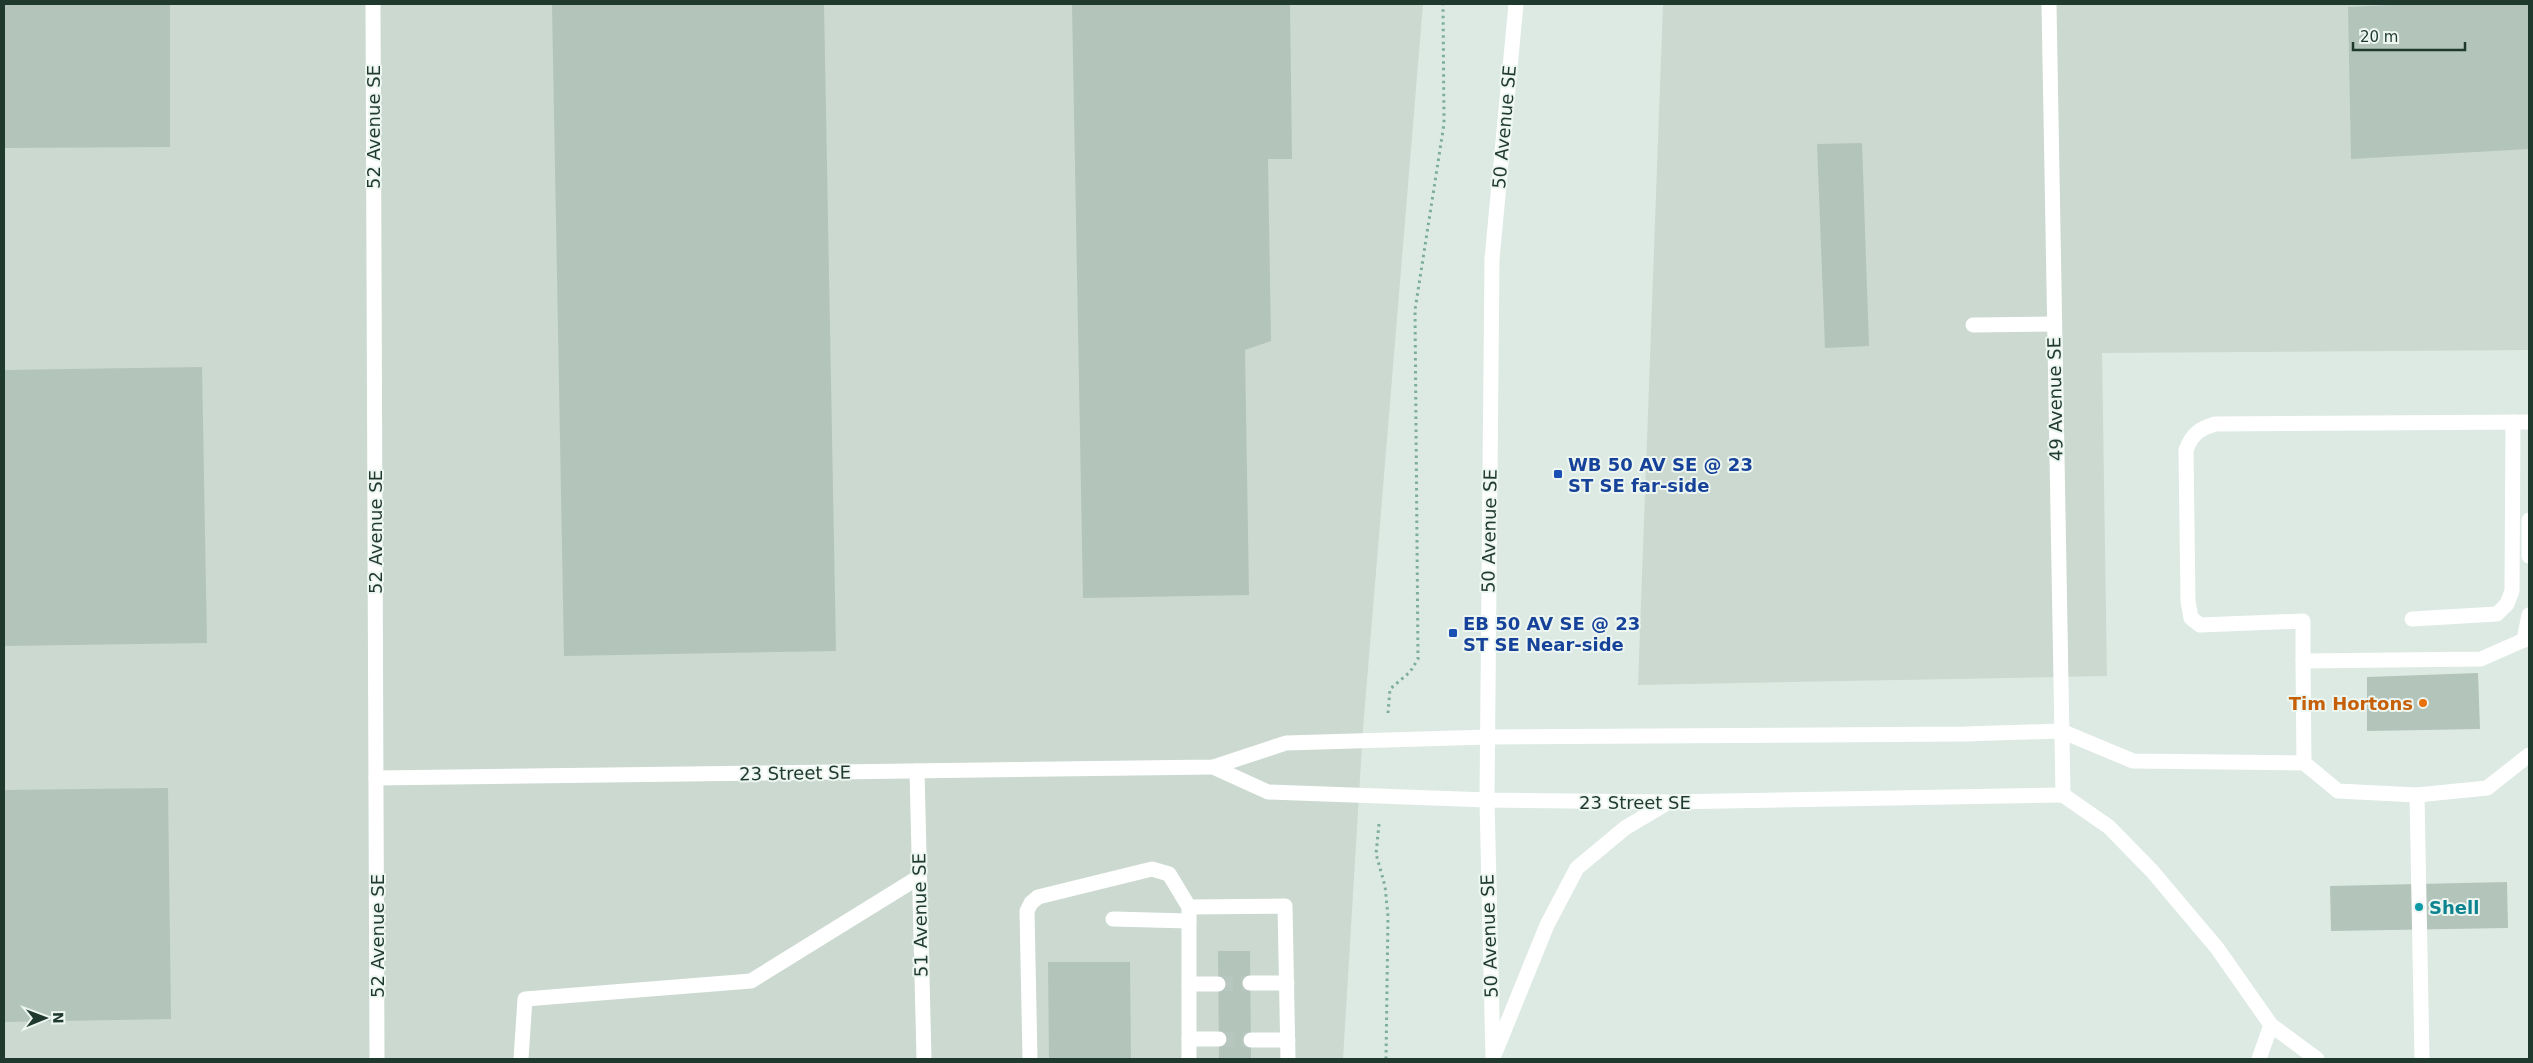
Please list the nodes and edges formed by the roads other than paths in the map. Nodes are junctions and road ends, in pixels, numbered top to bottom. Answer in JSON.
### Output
{"nodes":[{"id":1,"x":373,"y":4,"type":"edge"},
{"id":2,"x":1516,"y":4,"type":"edge"},
{"id":3,"x":2049,"y":4,"type":"edge"},
{"id":4,"x":1972,"y":324,"type":"dead end"},
{"id":5,"x":2054,"y":324,"type":"junction"},
{"id":6,"x":2513,"y":422,"type":"junction"},
{"id":7,"x":2529,"y":422,"type":"edge"},
{"id":8,"x":2529,"y":520,"type":"edge"},
{"id":9,"x":2529,"y":556,"type":"edge"},
{"id":10,"x":2529,"y":615,"type":"edge"},
{"id":11,"x":2412,"y":619,"type":"dead end"},
{"id":12,"x":2527,"y":639,"type":"edge"},
{"id":13,"x":2303,"y":661,"type":"junction"},
{"id":14,"x":2061,"y":731,"type":"junction"},
{"id":15,"x":1488,"y":737,"type":"junction"},
{"id":16,"x":2529,"y":755,"type":"edge"},
{"id":17,"x":2304,"y":763,"type":"junction"},
{"id":18,"x":1213,"y":768,"type":"junction"},
{"id":19,"x":917,"y":771,"type":"junction"},
{"id":20,"x":376,"y":778,"type":"junction"},
{"id":21,"x":2063,"y":795,"type":"junction"},
{"id":22,"x":2417,"y":795,"type":"junction"},
{"id":23,"x":1487,"y":800,"type":"junction"},
{"id":24,"x":1668,"y":802,"type":"junction"},
{"id":25,"x":919,"y":876,"type":"junction"},
{"id":26,"x":1189,"y":914,"type":"junction"},
{"id":27,"x":1113,"y":919,"type":"dead end"},
{"id":28,"x":1250,"y":983,"type":"tunnel mouth"},
{"id":29,"x":1287,"y":983,"type":"junction"},
{"id":30,"x":1189,"y":984,"type":"junction"},
{"id":31,"x":1218,"y":984,"type":"tunnel mouth"},
{"id":32,"x":2271,"y":1025,"type":"junction"},
{"id":33,"x":1189,"y":1039,"type":"junction"},
{"id":34,"x":1219,"y":1039,"type":"tunnel mouth"},
{"id":35,"x":1251,"y":1040,"type":"tunnel mouth"},
{"id":36,"x":1288,"y":1040,"type":"junction"},
{"id":37,"x":378,"y":1059,"type":"edge"},
{"id":38,"x":521,"y":1059,"type":"edge"},
{"id":39,"x":924,"y":1059,"type":"edge"},
{"id":40,"x":1030,"y":1059,"type":"edge"},
{"id":41,"x":1190,"y":1059,"type":"edge"},
{"id":42,"x":1288,"y":1059,"type":"edge"},
{"id":43,"x":1492,"y":1059,"type":"edge"},
{"id":44,"x":2259,"y":1059,"type":"edge"},
{"id":45,"x":2317,"y":1059,"type":"edge"},
{"id":46,"x":2422,"y":1059,"type":"edge"}],
"edges":[{"from":1,"to":20,"type":"street","name":"52 Avenue SE"},
{"from":2,"to":15,"type":"street","name":"50 Avenue SE"},
{"from":3,"to":5,"type":"street","name":"49 Avenue SE"},
{"from":4,"to":5,"type":"street"},
{"from":5,"to":14,"type":"street","name":"49 Avenue SE"},
{"from":6,"to":7,"type":"street"},
{"from":6,"to":11,"type":"street"},
{"from":6,"to":13,"type":"street"},
{"from":8,"to":9,"type":"street"},
{"from":10,"to":12,"type":"street"},
{"from":12,"to":13,"type":"street"},
{"from":13,"to":17,"type":"street"},
{"from":14,"to":15,"type":"street","name":"23 Street SE"},
{"from":14,"to":17,"type":"street"},
{"from":14,"to":21,"type":"street","name":"49 Avenue SE"},
{"from":15,"to":18,"type":"street","name":"23 Street SE"},
{"from":15,"to":23,"type":"street","name":"50 Avenue SE"},
{"from":16,"to":22,"type":"street"},
{"from":17,"to":22,"type":"street"},
{"from":18,"to":19,"type":"street","name":"23 Street SE"},
{"from":18,"to":23,"type":"street","name":"23 Street SE"},
{"from":19,"to":20,"type":"street","name":"23 Street SE"},
{"from":19,"to":25,"type":"street","name":"51 Avenue SE"},
{"from":20,"to":37,"type":"street","name":"52 Avenue SE"},
{"from":21,"to":24,"type":"street","name":"23 Street SE"},
{"from":21,"to":32,"type":"street"},
{"from":22,"to":46,"type":"street"},
{"from":23,"to":24,"type":"street","name":"23 Street SE"},
{"from":23,"to":43,"type":"street","name":"50 Avenue SE"},
{"from":24,"to":43,"type":"street"},
{"from":25,"to":38,"type":"street"},
{"from":25,"to":39,"type":"street","name":"51 Avenue SE"},
{"from":26,"to":27,"type":"street"},
{"from":26,"to":29,"type":"street"},
{"from":26,"to":30,"type":"street"},
{"from":26,"to":40,"type":"street"},
{"from":28,"to":29,"type":"street"},
{"from":29,"to":36,"type":"street"},
{"from":30,"to":31,"type":"street"},
{"from":30,"to":33,"type":"street"},
{"from":32,"to":44,"type":"street"},
{"from":32,"to":45,"type":"street"},
{"from":33,"to":34,"type":"street"},
{"from":33,"to":41,"type":"street"},
{"from":35,"to":36,"type":"street"},
{"from":36,"to":42,"type":"street"}]}
